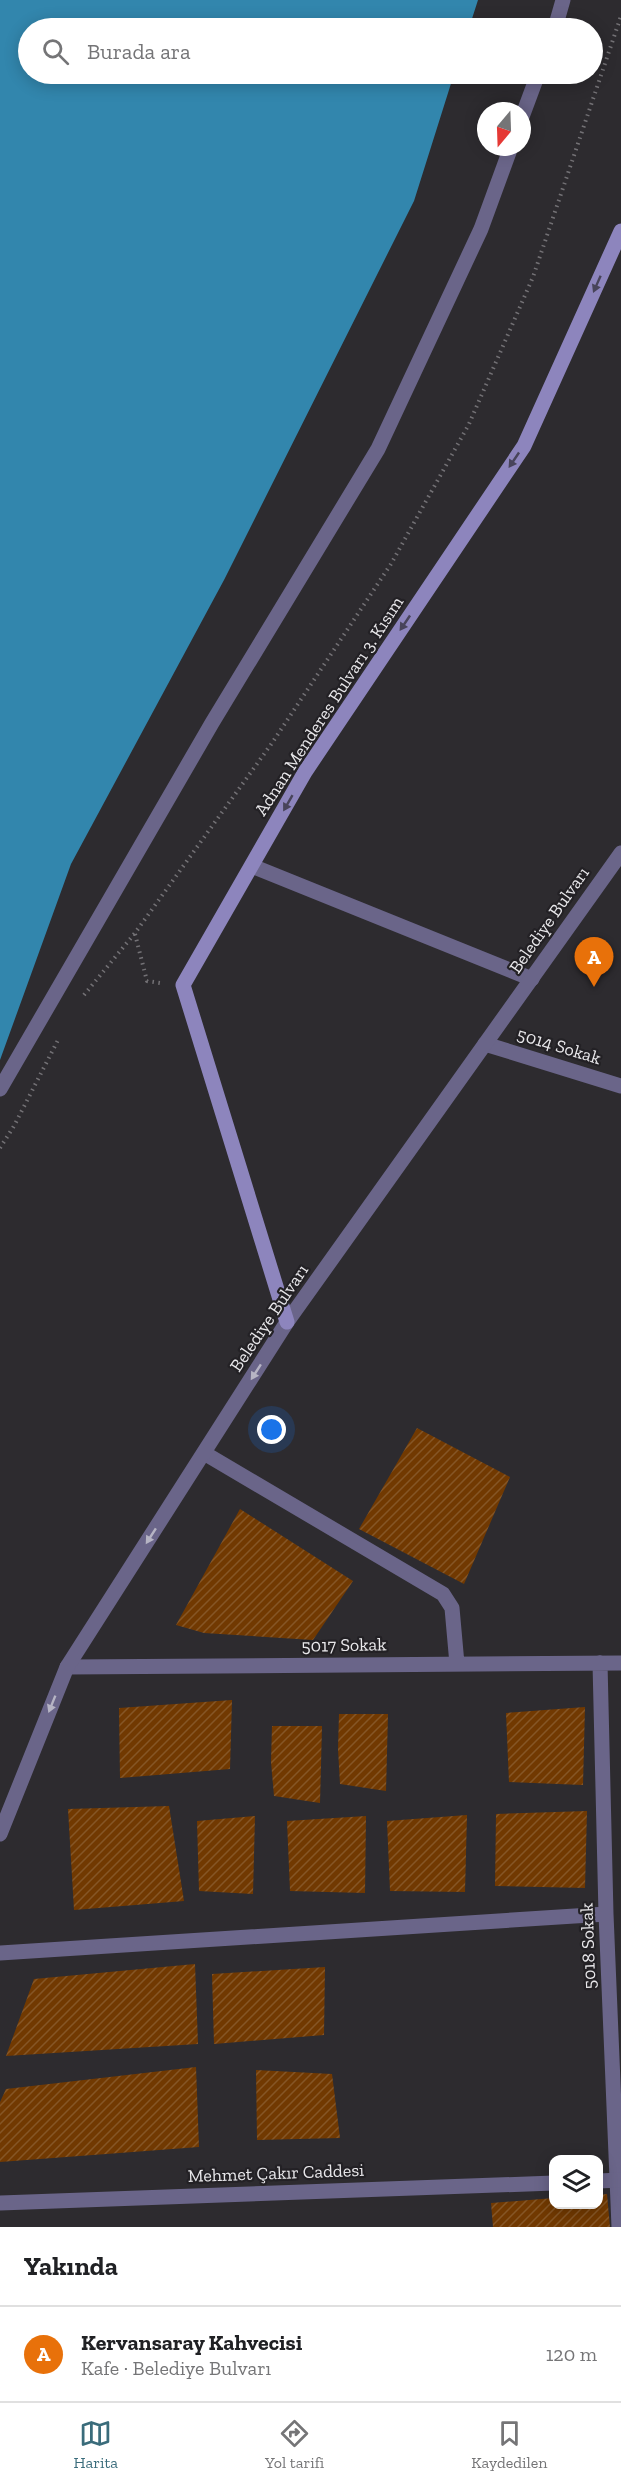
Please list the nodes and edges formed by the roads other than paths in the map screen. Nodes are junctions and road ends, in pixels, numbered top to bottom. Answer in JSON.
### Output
{"nodes":[{"id":1,"x":563,"y":0,"type":"edge"},
{"id":2,"x":558,"y":18,"type":"edge"},
{"id":3,"x":534,"y":84,"type":"edge"},
{"id":4,"x":528,"y":102,"type":"edge"},
{"id":5,"x":508,"y":156,"type":"edge"},
{"id":6,"x":621,"y":231,"type":"edge"},
{"id":7,"x":621,"y":853,"type":"edge"},
{"id":8,"x":252,"y":866,"type":"junction"},
{"id":9,"x":532,"y":979,"type":"junction"},
{"id":10,"x":485,"y":1044,"type":"junction"},
{"id":11,"x":621,"y":1086,"type":"edge"},
{"id":12,"x":0,"y":1089,"type":"edge"},
{"id":13,"x":287,"y":1323,"type":"junction"},
{"id":14,"x":204,"y":1453,"type":"junction"},
{"id":15,"x":600,"y":1663,"type":"junction"},
{"id":16,"x":621,"y":1663,"type":"edge"},
{"id":17,"x":457,"y":1664,"type":"junction"},
{"id":18,"x":67,"y":1667,"type":"junction"},
{"id":19,"x":0,"y":1834,"type":"edge"},
{"id":20,"x":606,"y":1914,"type":"junction"},
{"id":21,"x":0,"y":1953,"type":"edge"},
{"id":22,"x":619,"y":2180,"type":"edge"},
{"id":23,"x":603,"y":2181,"type":"edge"},
{"id":24,"x":549,"y":2183,"type":"edge"},
{"id":25,"x":0,"y":2203,"type":"edge"},
{"id":26,"x":619,"y":2227,"type":"edge"}],
"edges":[{"from":1,"to":2,"type":"street"},
{"from":3,"to":4,"type":"street"},
{"from":5,"to":12,"type":"street"},
{"from":6,"to":8,"type":"main road","name":"Adnan Menderes Bulvarı 3. Kısım","one_way":true},
{"from":7,"to":9,"type":"street","name":"Belediye Bulvarı"},
{"from":8,"to":9,"type":"street"},
{"from":8,"to":13,"type":"main road","name":"Adnan Menderes Bulvarı 3. Kısım"},
{"from":9,"to":10,"type":"street","name":"Belediye Bulvarı"},
{"from":10,"to":11,"type":"street","name":"5014 Sokak"},
{"from":10,"to":13,"type":"street","name":"Belediye Bulvarı"},
{"from":13,"to":14,"type":"street","name":"Belediye Bulvarı","one_way":true},
{"from":14,"to":17,"type":"street"},
{"from":14,"to":18,"type":"street","name":"Belediye Bulvarı","one_way":true},
{"from":15,"to":16,"type":"street","name":"5017 Sokak"},
{"from":15,"to":17,"type":"street","name":"5017 Sokak"},
{"from":15,"to":20,"type":"street","name":"5018 Sokak"},
{"from":17,"to":18,"type":"street","name":"5017 Sokak"},
{"from":18,"to":19,"type":"street","name":"Belediye Bulvarı","one_way":true},
{"from":20,"to":21,"type":"street"},
{"from":20,"to":22,"type":"street","name":"5018 Sokak"},
{"from":22,"to":23,"type":"street"},
{"from":22,"to":26,"type":"street","name":"5018 Sokak"},
{"from":24,"to":25,"type":"street","name":"Mehmet Çakır Caddesi"}]}
